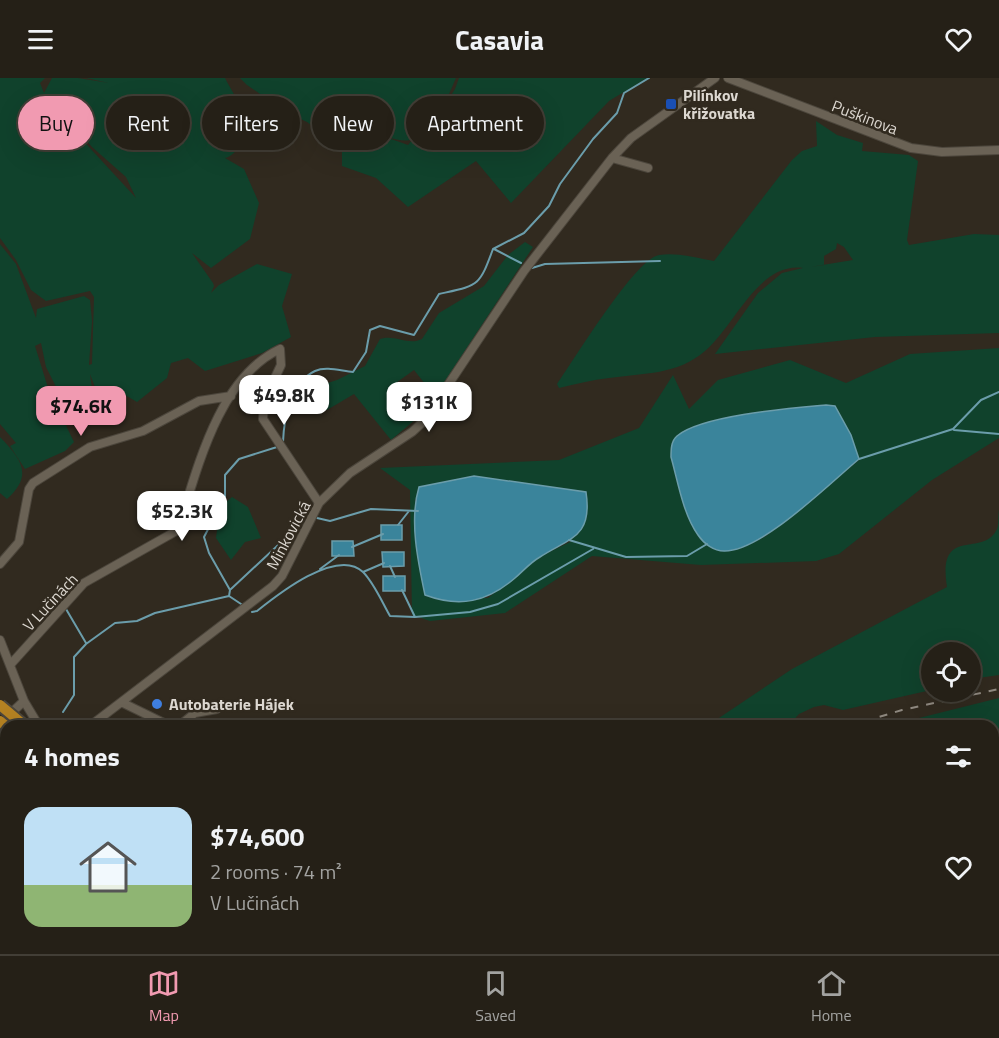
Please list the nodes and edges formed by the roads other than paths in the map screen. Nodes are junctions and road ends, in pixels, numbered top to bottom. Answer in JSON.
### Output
{"nodes":[{"id":1,"x":715,"y":78,"type":"edge"},
{"id":2,"x":728,"y":78,"type":"edge"},
{"id":3,"x":999,"y":150,"type":"edge"},
{"id":4,"x":612,"y":158,"type":"junction"},
{"id":5,"x":648,"y":168,"type":"dead end"},
{"id":6,"x":231,"y":396,"type":"junction"},
{"id":7,"x":319,"y":503,"type":"junction"},
{"id":8,"x":0,"y":564,"type":"edge"},
{"id":9,"x":0,"y":640,"type":"edge"},
{"id":10,"x":10,"y":665,"type":"junction"},
{"id":11,"x":24,"y":701,"type":"junction"},
{"id":12,"x":123,"y":703,"type":"junction"},
{"id":13,"x":0,"y":705,"type":"edge"},
{"id":14,"x":217,"y":709,"type":"dead end"},
{"id":15,"x":3,"y":720,"type":"edge"},
{"id":16,"x":18,"y":720,"type":"edge"},
{"id":17,"x":35,"y":720,"type":"edge"},
{"id":18,"x":99,"y":720,"type":"edge"},
{"id":19,"x":158,"y":720,"type":"edge"},
{"id":20,"x":186,"y":720,"type":"edge"}],
"edges":[{"from":1,"to":4,"type":"street","name":"Minkovická"},
{"from":2,"to":3,"type":"street","name":"Puškinova"},
{"from":4,"to":5,"type":"street"},
{"from":4,"to":7,"type":"street","name":"Minkovická"},
{"from":6,"to":7,"type":"street","name":"V Lučinách"},
{"from":6,"to":8,"type":"street"},
{"from":6,"to":10,"type":"street","name":"V Lučinách"},
{"from":7,"to":12,"type":"street","name":"Minkovická"},
{"from":9,"to":10,"type":"street"},
{"from":10,"to":11,"type":"street"},
{"from":11,"to":15,"type":"street"},
{"from":11,"to":17,"type":"street"},
{"from":12,"to":18,"type":"street","name":"Minkovická"},
{"from":12,"to":19,"type":"street"},
{"from":13,"to":16,"type":"highway","bridge":true},
{"from":14,"to":20,"type":"street"}]}
